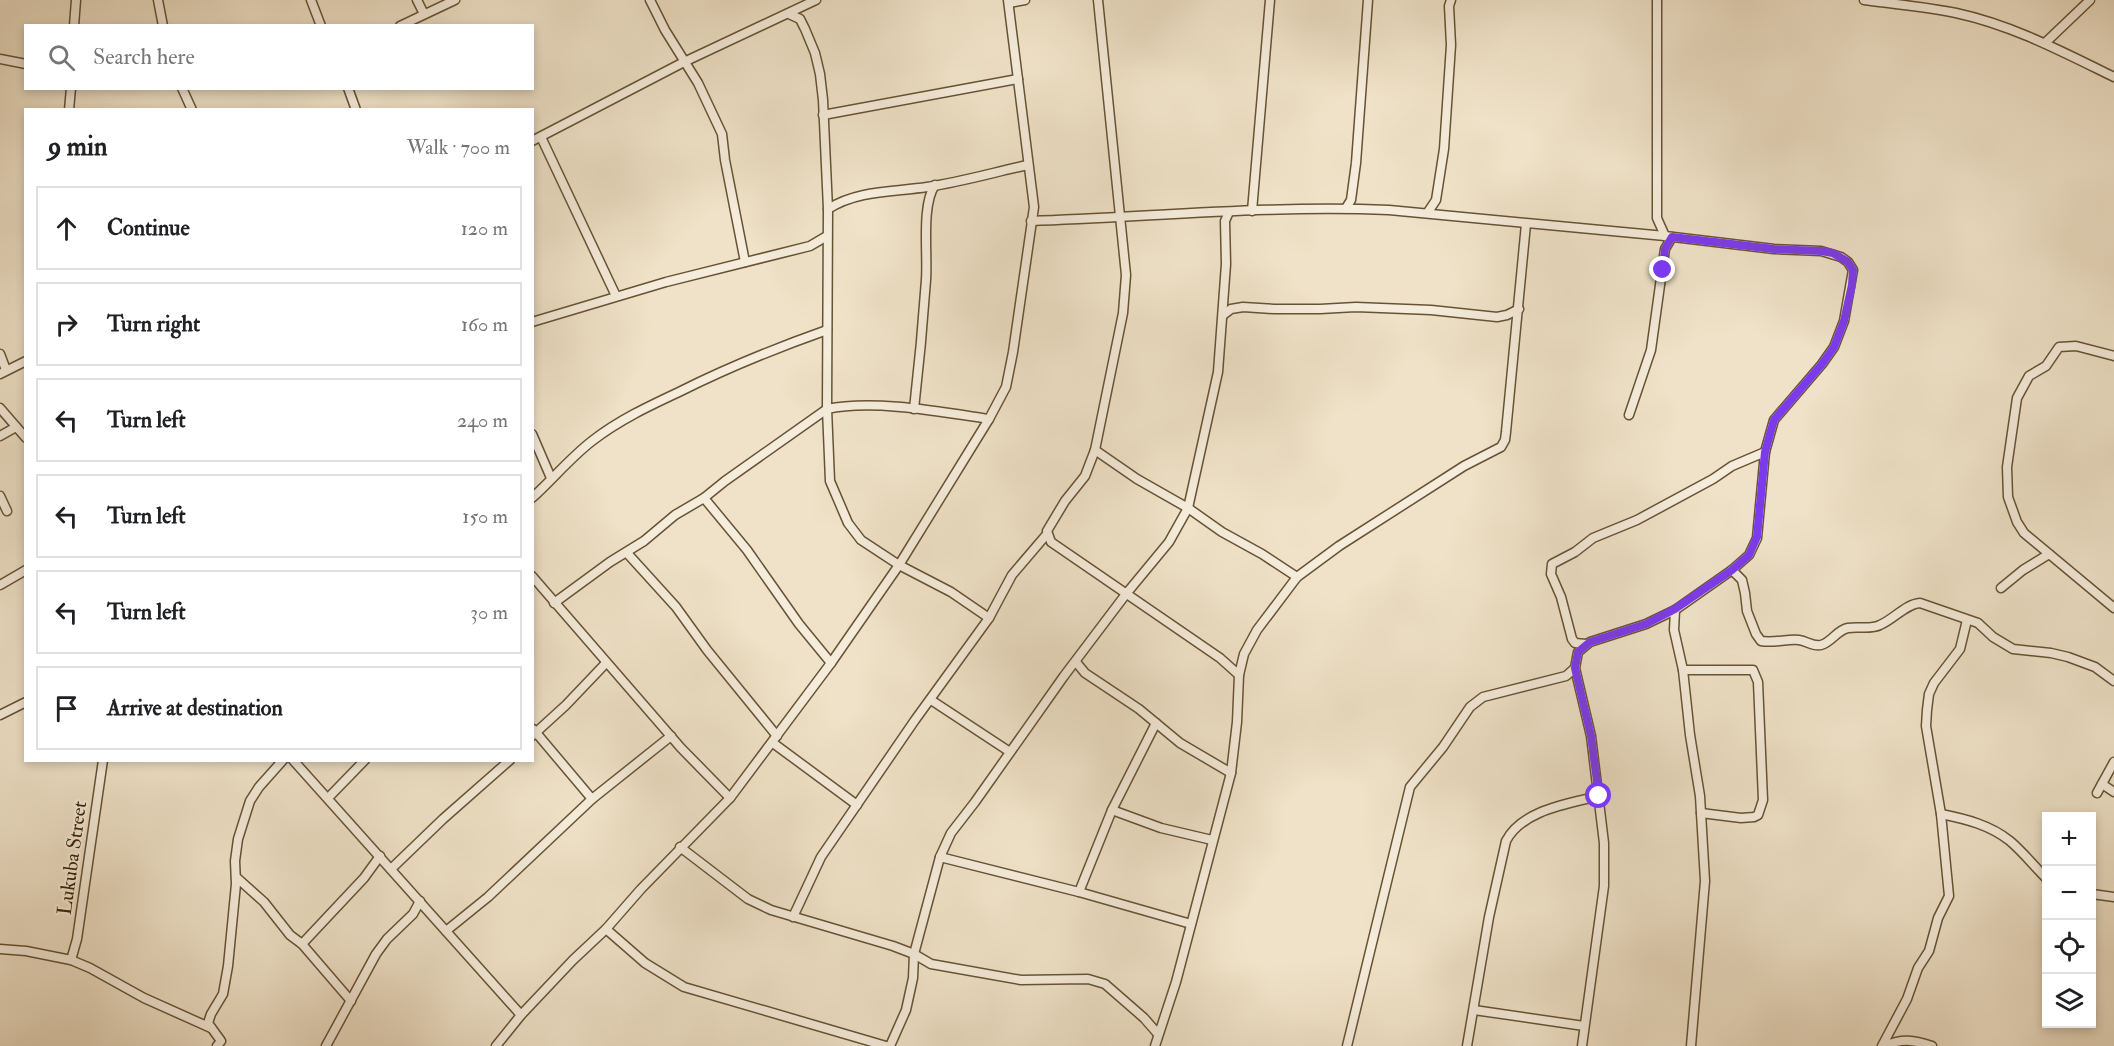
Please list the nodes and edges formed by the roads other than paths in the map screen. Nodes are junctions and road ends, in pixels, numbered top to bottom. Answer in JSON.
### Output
{"nodes":[{"id":1,"x":76,"y":0,"type":"edge"},
{"id":2,"x":159,"y":0,"type":"edge"},
{"id":3,"x":311,"y":0,"type":"edge"},
{"id":4,"x":417,"y":0,"type":"edge"},
{"id":5,"x":455,"y":0,"type":"edge"},
{"id":6,"x":650,"y":0,"type":"edge"},
{"id":7,"x":816,"y":0,"type":"edge"},
{"id":8,"x":1025,"y":0,"type":"edge"},
{"id":9,"x":1098,"y":0,"type":"edge"},
{"id":10,"x":1270,"y":0,"type":"edge"},
{"id":11,"x":1368,"y":0,"type":"edge"},
{"id":12,"x":1451,"y":0,"type":"edge"},
{"id":13,"x":1657,"y":0,"type":"edge"},
{"id":14,"x":1864,"y":0,"type":"edge"},
{"id":15,"x":2090,"y":0,"type":"edge"},
{"id":16,"x":1008,"y":2,"type":"edge"},
{"id":17,"x":424,"y":14,"type":"junction"},
{"id":18,"x":789,"y":14,"type":"junction"},
{"id":19,"x":74,"y":24,"type":"edge"},
{"id":20,"x":163,"y":24,"type":"edge"},
{"id":21,"x":320,"y":24,"type":"edge"},
{"id":22,"x":404,"y":24,"type":"edge"},
{"id":23,"x":2045,"y":43,"type":"junction"},
{"id":24,"x":0,"y":58,"type":"edge"},
{"id":25,"x":684,"y":62,"type":"junction"},
{"id":26,"x":24,"y":64,"type":"edge"},
{"id":27,"x":2114,"y":77,"type":"edge"},
{"id":28,"x":1018,"y":79,"type":"junction"},
{"id":29,"x":70,"y":90,"type":"edge"},
{"id":30,"x":183,"y":90,"type":"edge"},
{"id":31,"x":349,"y":90,"type":"edge"},
{"id":32,"x":69,"y":108,"type":"edge"},
{"id":33,"x":191,"y":108,"type":"edge"},
{"id":34,"x":355,"y":108,"type":"edge"},
{"id":35,"x":824,"y":115,"type":"junction"},
{"id":36,"x":537,"y":139,"type":"edge"},
{"id":37,"x":1028,"y":165,"type":"junction"},
{"id":38,"x":935,"y":185,"type":"junction"},
{"id":39,"x":1346,"y":208,"type":"junction"},
{"id":40,"x":828,"y":209,"type":"junction"},
{"id":41,"x":1252,"y":211,"type":"junction"},
{"id":42,"x":1428,"y":212,"type":"junction"},
{"id":43,"x":1229,"y":213,"type":"junction"},
{"id":44,"x":1120,"y":218,"type":"junction"},
{"id":45,"x":1031,"y":221,"type":"junction"},
{"id":46,"x":1526,"y":224,"type":"junction"},
{"id":47,"x":827,"y":236,"type":"junction"},
{"id":48,"x":1668,"y":237,"type":"junction"},
{"id":49,"x":745,"y":262,"type":"junction"},
{"id":50,"x":616,"y":296,"type":"junction"},
{"id":51,"x":1519,"y":309,"type":"junction"},
{"id":52,"x":1223,"y":315,"type":"junction"},
{"id":53,"x":534,"y":321,"type":"edge"},
{"id":54,"x":827,"y":330,"type":"junction"},
{"id":55,"x":0,"y":354,"type":"edge"},
{"id":56,"x":2114,"y":356,"type":"edge"},
{"id":57,"x":24,"y":362,"type":"edge"},
{"id":58,"x":3,"y":372,"type":"edge"},
{"id":59,"x":0,"y":408,"type":"edge"},
{"id":60,"x":827,"y":409,"type":"junction"},
{"id":61,"x":914,"y":409,"type":"junction"},
{"id":62,"x":1629,"y":415,"type":"dead end"},
{"id":63,"x":990,"y":419,"type":"junction"},
{"id":64,"x":16,"y":427,"type":"junction"},
{"id":65,"x":0,"y":436,"type":"edge"},
{"id":66,"x":24,"y":436,"type":"edge"},
{"id":67,"x":534,"y":439,"type":"edge"},
{"id":68,"x":1095,"y":450,"type":"junction"},
{"id":69,"x":1765,"y":452,"type":"junction"},
{"id":70,"x":551,"y":478,"type":"junction"},
{"id":71,"x":0,"y":496,"type":"edge"},
{"id":72,"x":534,"y":496,"type":"edge"},
{"id":73,"x":705,"y":498,"type":"junction"},
{"id":74,"x":1188,"y":508,"type":"junction"},
{"id":75,"x":7,"y":512,"type":"dead end"},
{"id":76,"x":1047,"y":534,"type":"junction"},
{"id":77,"x":627,"y":553,"type":"junction"},
{"id":78,"x":2049,"y":554,"type":"junction"},
{"id":79,"x":899,"y":565,"type":"junction"},
{"id":80,"x":1732,"y":570,"type":"junction"},
{"id":81,"x":24,"y":571,"type":"edge"},
{"id":82,"x":1297,"y":577,"type":"junction"},
{"id":83,"x":534,"y":578,"type":"edge"},
{"id":84,"x":0,"y":585,"type":"edge"},
{"id":85,"x":2001,"y":588,"type":"dead end"},
{"id":86,"x":1126,"y":594,"type":"junction"},
{"id":87,"x":554,"y":603,"type":"junction"},
{"id":88,"x":2114,"y":608,"type":"edge"},
{"id":89,"x":1675,"y":609,"type":"junction"},
{"id":90,"x":989,"y":618,"type":"junction"},
{"id":91,"x":1967,"y":620,"type":"junction"},
{"id":92,"x":1586,"y":644,"type":"junction"},
{"id":93,"x":1076,"y":662,"type":"junction"},
{"id":94,"x":606,"y":663,"type":"junction"},
{"id":95,"x":831,"y":663,"type":"junction"},
{"id":96,"x":1575,"y":668,"type":"junction"},
{"id":97,"x":1683,"y":670,"type":"junction"},
{"id":98,"x":1239,"y":675,"type":"junction"},
{"id":99,"x":2114,"y":681,"type":"edge"},
{"id":100,"x":931,"y":700,"type":"junction"},
{"id":101,"x":24,"y":703,"type":"edge"},
{"id":102,"x":0,"y":715,"type":"edge"},
{"id":103,"x":1156,"y":723,"type":"junction"},
{"id":104,"x":534,"y":732,"type":"edge"},
{"id":105,"x":671,"y":736,"type":"junction"},
{"id":106,"x":775,"y":740,"type":"junction"},
{"id":107,"x":1010,"y":752,"type":"junction"},
{"id":108,"x":103,"y":762,"type":"edge"},
{"id":109,"x":281,"y":762,"type":"edge"},
{"id":110,"x":295,"y":762,"type":"edge"},
{"id":111,"x":363,"y":762,"type":"edge"},
{"id":112,"x":508,"y":762,"type":"edge"},
{"id":113,"x":2114,"y":762,"type":"edge"},
{"id":114,"x":1231,"y":772,"type":"junction"},
{"id":115,"x":2102,"y":784,"type":"junction"},
{"id":116,"x":2114,"y":792,"type":"edge"},
{"id":117,"x":2097,"y":794,"type":"dead end"},
{"id":118,"x":1599,"y":796,"type":"junction"},
{"id":119,"x":328,"y":798,"type":"junction"},
{"id":120,"x":730,"y":798,"type":"junction"},
{"id":121,"x":592,"y":800,"type":"junction"},
{"id":122,"x":857,"y":805,"type":"junction"},
{"id":123,"x":1112,"y":810,"type":"junction"},
{"id":124,"x":1701,"y":813,"type":"junction"},
{"id":125,"x":1941,"y":814,"type":"junction"},
{"id":126,"x":1212,"y":840,"type":"junction"},
{"id":127,"x":680,"y":847,"type":"junction"},
{"id":128,"x":380,"y":856,"type":"junction"},
{"id":129,"x":940,"y":857,"type":"junction"},
{"id":130,"x":391,"y":869,"type":"junction"},
{"id":131,"x":2042,"y":874,"type":"edge"},
{"id":132,"x":236,"y":877,"type":"junction"},
{"id":133,"x":1079,"y":892,"type":"junction"},
{"id":134,"x":2096,"y":895,"type":"edge"},
{"id":135,"x":2114,"y":897,"type":"edge"},
{"id":136,"x":420,"y":901,"type":"junction"},
{"id":137,"x":794,"y":917,"type":"junction"},
{"id":138,"x":1191,"y":924,"type":"junction"},
{"id":139,"x":606,"y":929,"type":"junction"},
{"id":140,"x":446,"y":931,"type":"junction"},
{"id":141,"x":302,"y":944,"type":"junction"},
{"id":142,"x":0,"y":949,"type":"edge"},
{"id":143,"x":914,"y":954,"type":"junction"},
{"id":144,"x":71,"y":960,"type":"junction"},
{"id":145,"x":351,"y":1001,"type":"junction"},
{"id":146,"x":1474,"y":1010,"type":"junction"},
{"id":147,"x":521,"y":1015,"type":"junction"},
{"id":148,"x":1584,"y":1026,"type":"junction"},
{"id":149,"x":211,"y":1028,"type":"junction"},
{"id":150,"x":1158,"y":1034,"type":"junction"},
{"id":151,"x":219,"y":1043,"type":"edge"},
{"id":152,"x":229,"y":1046,"type":"edge"},
{"id":153,"x":326,"y":1046,"type":"edge"},
{"id":154,"x":496,"y":1046,"type":"edge"},
{"id":155,"x":888,"y":1046,"type":"edge"},
{"id":156,"x":1155,"y":1046,"type":"edge"},
{"id":157,"x":1347,"y":1046,"type":"edge"},
{"id":158,"x":1467,"y":1046,"type":"edge"},
{"id":159,"x":1582,"y":1046,"type":"edge"},
{"id":160,"x":1691,"y":1046,"type":"edge"},
{"id":161,"x":1883,"y":1046,"type":"edge"},
{"id":162,"x":1932,"y":1046,"type":"edge"}],
"edges":[{"from":1,"to":19,"type":"street"},
{"from":2,"to":20,"type":"street"},
{"from":3,"to":21,"type":"street"},
{"from":4,"to":17,"type":"street"},
{"from":5,"to":17,"type":"street"},
{"from":6,"to":25,"type":"street"},
{"from":7,"to":18,"type":"street"},
{"from":8,"to":16,"type":"street"},
{"from":9,"to":44,"type":"street"},
{"from":10,"to":41,"type":"street"},
{"from":11,"to":39,"type":"street"},
{"from":12,"to":42,"type":"street"},
{"from":13,"to":48,"type":"street"},
{"from":14,"to":23,"type":"street"},
{"from":15,"to":23,"type":"street"},
{"from":16,"to":28,"type":"street"},
{"from":17,"to":22,"type":"street"},
{"from":18,"to":25,"type":"street"},
{"from":18,"to":35,"type":"street"},
{"from":23,"to":27,"type":"street"},
{"from":24,"to":26,"type":"street"},
{"from":25,"to":36,"type":"street"},
{"from":25,"to":49,"type":"street"},
{"from":28,"to":35,"type":"street"},
{"from":28,"to":37,"type":"street"},
{"from":29,"to":32,"type":"street"},
{"from":30,"to":33,"type":"street"},
{"from":31,"to":34,"type":"street"},
{"from":35,"to":40,"type":"street"},
{"from":36,"to":50,"type":"street"},
{"from":37,"to":38,"type":"street"},
{"from":37,"to":45,"type":"street"},
{"from":38,"to":40,"type":"street"},
{"from":38,"to":61,"type":"street"},
{"from":39,"to":41,"type":"street"},
{"from":39,"to":42,"type":"street"},
{"from":40,"to":47,"type":"street"},
{"from":41,"to":43,"type":"street"},
{"from":42,"to":46,"type":"street"},
{"from":43,"to":44,"type":"street"},
{"from":43,"to":52,"type":"street"},
{"from":44,"to":45,"type":"street"},
{"from":44,"to":68,"type":"street"},
{"from":45,"to":63,"type":"street"},
{"from":46,"to":48,"type":"street"},
{"from":46,"to":51,"type":"street"},
{"from":47,"to":49,"type":"street"},
{"from":47,"to":54,"type":"street"},
{"from":48,"to":62,"type":"street"},
{"from":48,"to":69,"type":"street"},
{"from":49,"to":50,"type":"street"},
{"from":50,"to":53,"type":"street"},
{"from":51,"to":52,"type":"street"},
{"from":51,"to":82,"type":"street"},
{"from":52,"to":74,"type":"street"},
{"from":54,"to":60,"type":"street"},
{"from":54,"to":70,"type":"street"},
{"from":55,"to":58,"type":"street"},
{"from":56,"to":78,"type":"street"},
{"from":57,"to":58,"type":"street"},
{"from":59,"to":64,"type":"street"},
{"from":60,"to":61,"type":"street"},
{"from":60,"to":73,"type":"street"},
{"from":60,"to":79,"type":"street"},
{"from":61,"to":63,"type":"street"},
{"from":63,"to":79,"type":"street"},
{"from":64,"to":65,"type":"street"},
{"from":64,"to":66,"type":"street"},
{"from":67,"to":70,"type":"street"},
{"from":68,"to":74,"type":"street"},
{"from":68,"to":76,"type":"street"},
{"from":69,"to":80,"type":"street"},
{"from":69,"to":92,"type":"street"},
{"from":70,"to":72,"type":"street"},
{"from":71,"to":75,"type":"street"},
{"from":73,"to":77,"type":"street"},
{"from":73,"to":95,"type":"street"},
{"from":74,"to":82,"type":"street"},
{"from":74,"to":86,"type":"street"},
{"from":76,"to":86,"type":"street"},
{"from":76,"to":90,"type":"street"},
{"from":77,"to":87,"type":"street"},
{"from":77,"to":106,"type":"street"},
{"from":78,"to":85,"type":"street"},
{"from":78,"to":88,"type":"street"},
{"from":79,"to":90,"type":"street"},
{"from":79,"to":95,"type":"street"},
{"from":80,"to":89,"type":"street"},
{"from":80,"to":91,"type":"street"},
{"from":81,"to":84,"type":"street"},
{"from":82,"to":98,"type":"street"},
{"from":83,"to":87,"type":"street"},
{"from":86,"to":93,"type":"street"},
{"from":86,"to":98,"type":"street"},
{"from":87,"to":94,"type":"street"},
{"from":89,"to":92,"type":"street"},
{"from":89,"to":97,"type":"street"},
{"from":90,"to":100,"type":"street"},
{"from":91,"to":99,"type":"street"},
{"from":91,"to":125,"type":"street"},
{"from":92,"to":96,"type":"street"},
{"from":93,"to":103,"type":"street"},
{"from":93,"to":107,"type":"street"},
{"from":94,"to":104,"type":"street"},
{"from":94,"to":105,"type":"street"},
{"from":95,"to":106,"type":"street"},
{"from":96,"to":118,"type":"street"},
{"from":96,"to":157,"type":"street"},
{"from":97,"to":124,"type":"street"},
{"from":97,"to":124,"type":"street"},
{"from":98,"to":114,"type":"street"},
{"from":100,"to":107,"type":"street"},
{"from":100,"to":122,"type":"street"},
{"from":101,"to":102,"type":"street"},
{"from":103,"to":114,"type":"street"},
{"from":103,"to":123,"type":"street"},
{"from":104,"to":121,"type":"street"},
{"from":105,"to":120,"type":"street"},
{"from":105,"to":121,"type":"street"},
{"from":106,"to":120,"type":"street"},
{"from":106,"to":122,"type":"street"},
{"from":107,"to":129,"type":"street"},
{"from":108,"to":144,"type":"street","name":"Lukuba Street"},
{"from":109,"to":132,"type":"street"},
{"from":110,"to":119,"type":"street"},
{"from":111,"to":119,"type":"street"},
{"from":112,"to":130,"type":"street"},
{"from":113,"to":115,"type":"street"},
{"from":114,"to":126,"type":"street"},
{"from":115,"to":116,"type":"street"},
{"from":115,"to":117,"type":"street"},
{"from":118,"to":146,"type":"street"},
{"from":118,"to":148,"type":"street"},
{"from":119,"to":128,"type":"street"},
{"from":120,"to":127,"type":"street"},
{"from":121,"to":140,"type":"street"},
{"from":122,"to":137,"type":"street"},
{"from":123,"to":126,"type":"street"},
{"from":123,"to":133,"type":"street"},
{"from":124,"to":160,"type":"street"},
{"from":125,"to":131,"type":"street"},
{"from":125,"to":161,"type":"street"},
{"from":126,"to":138,"type":"street"},
{"from":127,"to":137,"type":"street"},
{"from":127,"to":139,"type":"street"},
{"from":128,"to":130,"type":"street"},
{"from":128,"to":141,"type":"street"},
{"from":129,"to":133,"type":"street"},
{"from":129,"to":143,"type":"street"},
{"from":130,"to":136,"type":"street"},
{"from":132,"to":141,"type":"street"},
{"from":132,"to":149,"type":"street"},
{"from":133,"to":138,"type":"street"},
{"from":134,"to":135,"type":"street"},
{"from":136,"to":140,"type":"street"},
{"from":136,"to":145,"type":"street"},
{"from":137,"to":143,"type":"street"},
{"from":138,"to":150,"type":"street"},
{"from":139,"to":147,"type":"street"},
{"from":139,"to":155,"type":"street"},
{"from":140,"to":147,"type":"street"},
{"from":141,"to":145,"type":"street"},
{"from":142,"to":144,"type":"street"},
{"from":143,"to":150,"type":"street"},
{"from":143,"to":155,"type":"street"},
{"from":144,"to":149,"type":"street"},
{"from":145,"to":153,"type":"street"},
{"from":146,"to":148,"type":"street"},
{"from":146,"to":158,"type":"street"},
{"from":147,"to":154,"type":"street"},
{"from":148,"to":159,"type":"street"},
{"from":149,"to":151,"type":"street"},
{"from":150,"to":156,"type":"street"},
{"from":151,"to":152,"type":"street"},
{"from":161,"to":162,"type":"street"}]}
